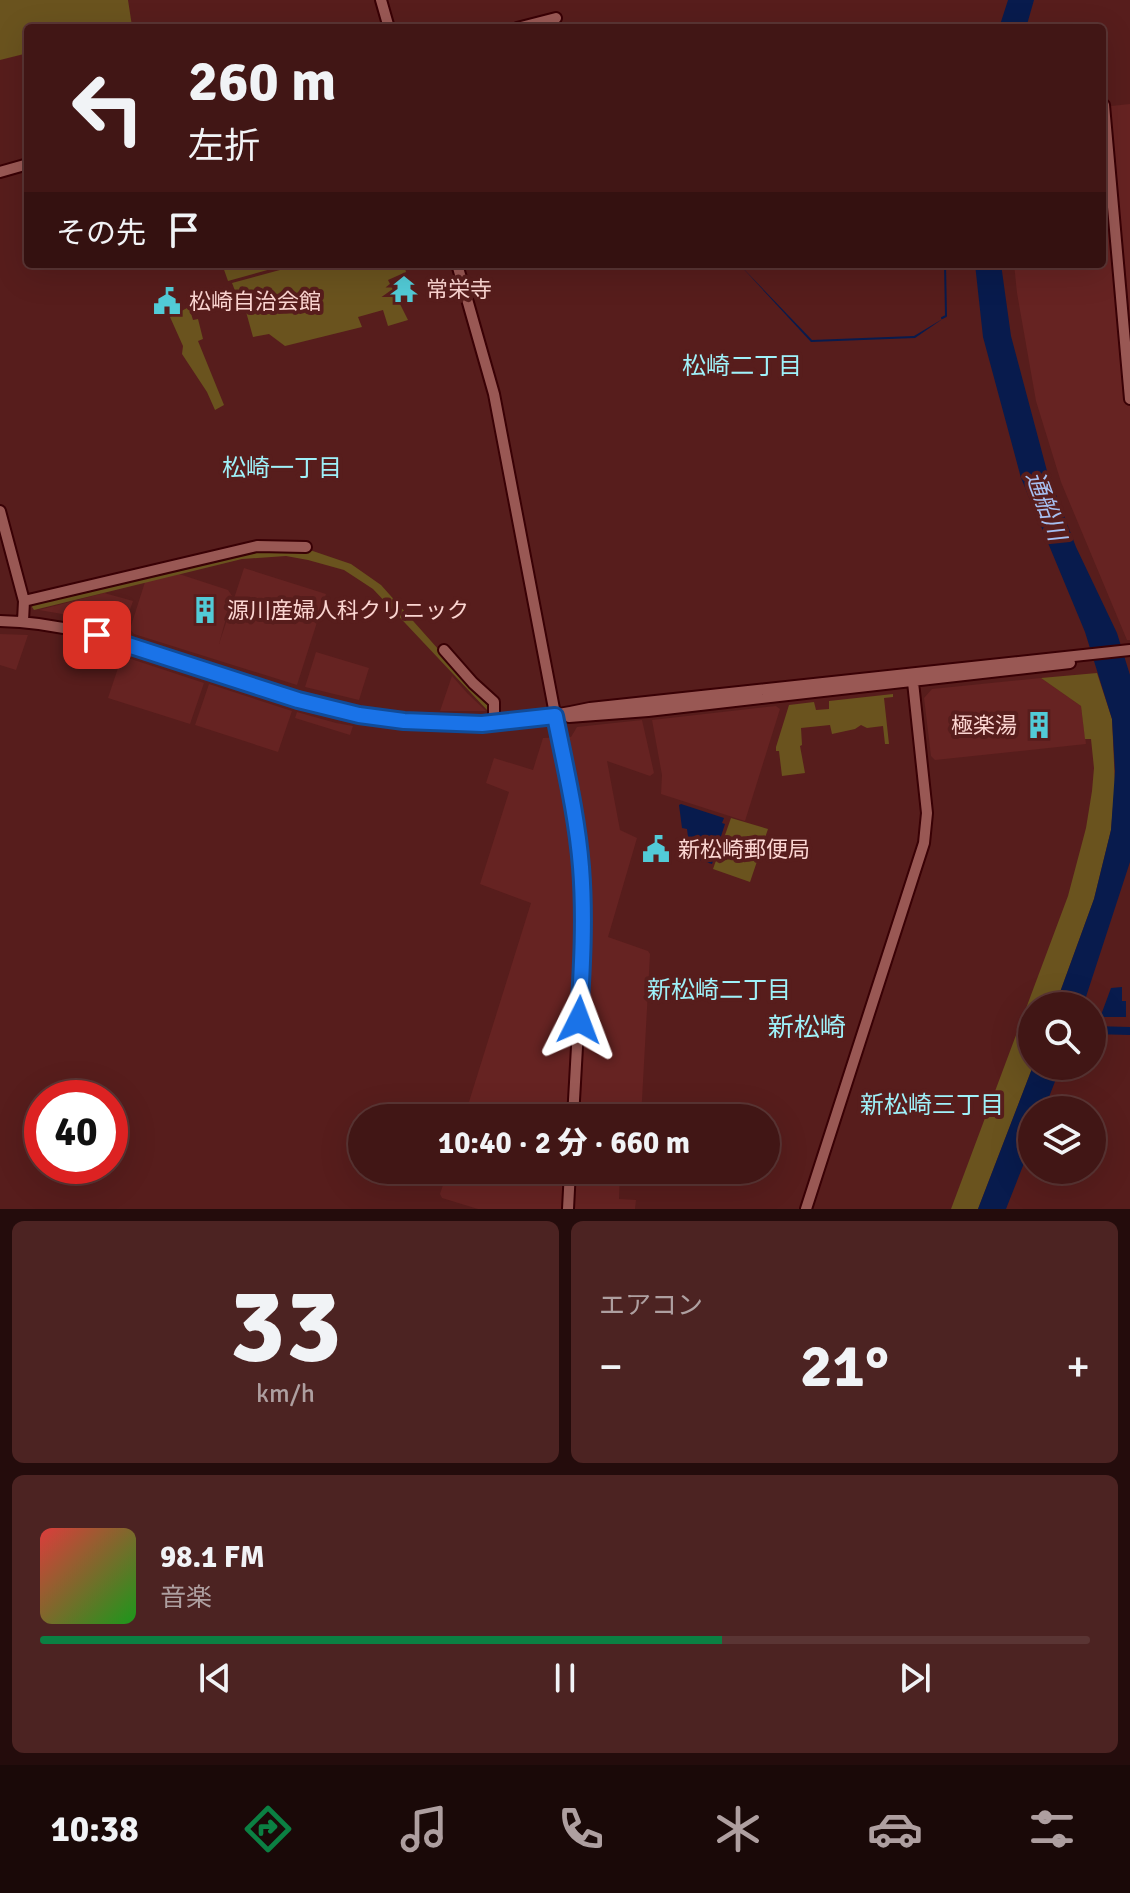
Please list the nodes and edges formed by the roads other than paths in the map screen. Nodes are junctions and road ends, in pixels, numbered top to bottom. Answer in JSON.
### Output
{"nodes":[{"id":1,"x":381,"y":0,"type":"edge"},
{"id":2,"x":556,"y":18,"type":"dead end"},
{"id":3,"x":388,"y":24,"type":"edge"},
{"id":4,"x":533,"y":24,"type":"edge"},
{"id":5,"x":1106,"y":128,"type":"edge"},
{"id":6,"x":24,"y":165,"type":"edge"},
{"id":7,"x":0,"y":172,"type":"edge"},
{"id":8,"x":458,"y":268,"type":"edge"},
{"id":9,"x":1130,"y":399,"type":"edge"},
{"id":10,"x":0,"y":511,"type":"edge"},
{"id":11,"x":306,"y":547,"type":"dead end"},
{"id":12,"x":24,"y":601,"type":"junction"},
{"id":13,"x":0,"y":621,"type":"edge"},
{"id":14,"x":23,"y":621,"type":"junction"},
{"id":15,"x":444,"y":650,"type":"dead end"},
{"id":16,"x":1130,"y":650,"type":"edge"},
{"id":17,"x":1130,"y":656,"type":"edge"},
{"id":18,"x":1084,"y":658,"type":"junction"},
{"id":19,"x":913,"y":682,"type":"junction"},
{"id":20,"x":555,"y":716,"type":"junction"},
{"id":21,"x":494,"y":723,"type":"junction"},
{"id":22,"x":574,"y":1104,"type":"edge"},
{"id":23,"x":569,"y":1184,"type":"edge"},
{"id":24,"x":568,"y":1209,"type":"edge"},
{"id":25,"x":806,"y":1209,"type":"edge"}],
"edges":[{"from":1,"to":3,"type":"street"},
{"from":2,"to":4,"type":"street"},
{"from":5,"to":9,"type":"street"},
{"from":6,"to":7,"type":"street"},
{"from":8,"to":20,"type":"street"},
{"from":10,"to":12,"type":"street"},
{"from":11,"to":12,"type":"street"},
{"from":12,"to":14,"type":"street"},
{"from":13,"to":14,"type":"street"},
{"from":14,"to":21,"type":"street"},
{"from":15,"to":21,"type":"street"},
{"from":16,"to":18,"type":"street"},
{"from":17,"to":18,"type":"street"},
{"from":18,"to":19,"type":"street"},
{"from":18,"to":20,"type":"street"},
{"from":19,"to":20,"type":"street"},
{"from":19,"to":25,"type":"street"},
{"from":20,"to":21,"type":"street"},
{"from":20,"to":22,"type":"street"},
{"from":23,"to":24,"type":"street"}]}
